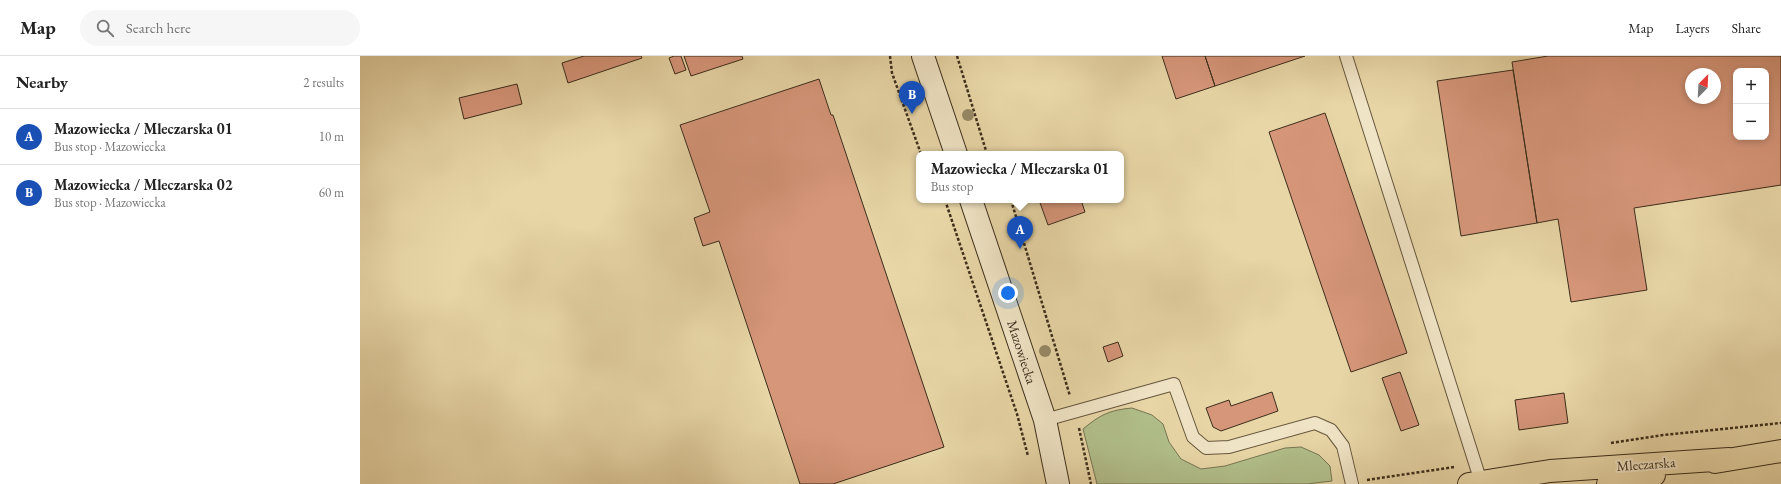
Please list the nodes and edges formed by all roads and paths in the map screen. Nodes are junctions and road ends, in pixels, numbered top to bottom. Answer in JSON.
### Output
{"nodes":[{"id":1,"x":890,"y":56,"type":"edge"},
{"id":2,"x":923,"y":56,"type":"edge"},
{"id":3,"x":957,"y":56,"type":"edge"},
{"id":4,"x":1346,"y":56,"type":"edge"},
{"id":5,"x":920,"y":151,"type":"edge"},
{"id":6,"x":955,"y":151,"type":"edge"},
{"id":7,"x":986,"y":151,"type":"edge"},
{"id":8,"x":946,"y":203,"type":"edge"},
{"id":9,"x":972,"y":203,"type":"edge"},
{"id":10,"x":1012,"y":203,"type":"edge"},
{"id":11,"x":1075,"y":412,"type":"junction"},
{"id":12,"x":1045,"y":420,"type":"junction"},
{"id":13,"x":1781,"y":451,"type":"edge"},
{"id":14,"x":1028,"y":457,"type":"dead end"},
{"id":15,"x":1729,"y":459,"type":"junction"},
{"id":16,"x":1475,"y":483,"type":"edge"},
{"id":17,"x":1058,"y":484,"type":"edge"},
{"id":18,"x":1092,"y":484,"type":"edge"},
{"id":19,"x":1352,"y":484,"type":"edge"},
{"id":20,"x":1608,"y":484,"type":"edge"}],
"edges":[{"from":1,"to":5,"type":"path"},
{"from":2,"to":6,"type":"street"},
{"from":3,"to":7,"type":"path"},
{"from":4,"to":16,"type":"lane"},
{"from":8,"to":14,"type":"path"},
{"from":9,"to":12,"type":"street","name":"Mazowiecka"},
{"from":10,"to":11,"type":"path"},
{"from":11,"to":12,"type":"lane"},
{"from":11,"to":18,"type":"path"},
{"from":11,"to":19,"type":"lane"},
{"from":12,"to":17,"type":"street","name":"Mazowiecka"},
{"from":13,"to":15,"type":"main road","name":"Mleczarska"},
{"from":15,"to":16,"type":"main road","name":"Mleczarska"},
{"from":15,"to":20,"type":"main road","name":"Mleczarska"}]}
